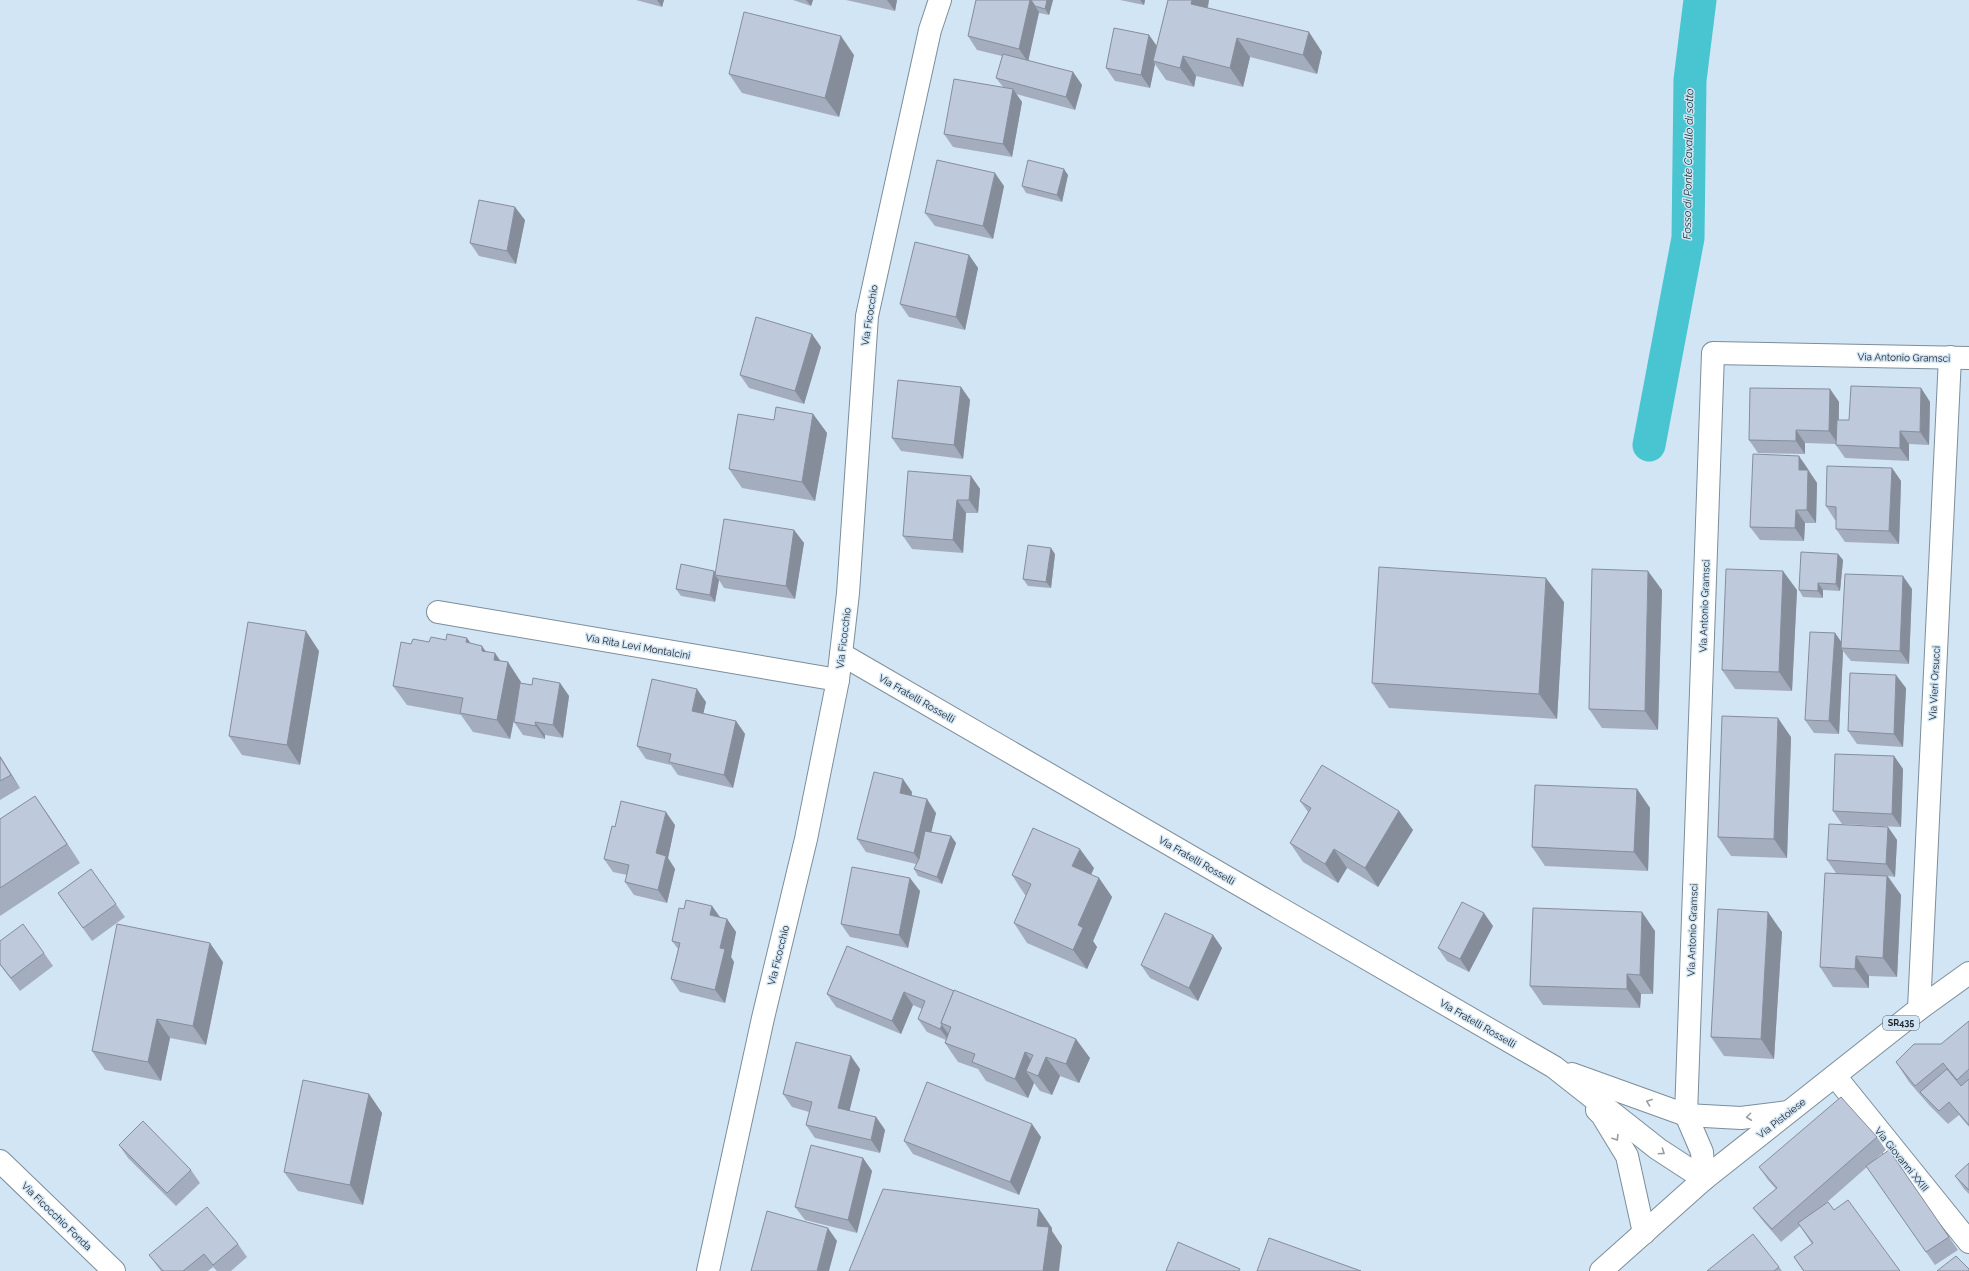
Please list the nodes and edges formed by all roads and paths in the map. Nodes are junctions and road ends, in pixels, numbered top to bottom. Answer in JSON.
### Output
{"nodes":[{"id":1,"x":940,"y":0,"type":"edge"},
{"id":2,"x":1959,"y":357,"type":"edge"},
{"id":3,"x":438,"y":612,"type":"dead end"},
{"id":4,"x":841,"y":654,"type":"junction"},
{"id":5,"x":838,"y":680,"type":"junction"},
{"id":6,"x":1969,"y":973,"type":"edge"},
{"id":7,"x":1919,"y":1009,"type":"junction"},
{"id":8,"x":1554,"y":1067,"type":"junction"},
{"id":9,"x":1835,"y":1076,"type":"junction"},
{"id":10,"x":1788,"y":1112,"type":"junction"},
{"id":11,"x":1686,"y":1115,"type":"junction"},
{"id":12,"x":0,"y":1161,"type":"edge"},
{"id":13,"x":1704,"y":1179,"type":"junction"},
{"id":14,"x":1644,"y":1233,"type":"junction"},
{"id":15,"x":1969,"y":1242,"type":"edge"},
{"id":16,"x":114,"y":1271,"type":"edge"},
{"id":17,"x":708,"y":1271,"type":"edge"},
{"id":18,"x":1601,"y":1271,"type":"edge"}],
"edges":[{"from":1,"to":4,"type":"street","name":"Via Ficocchio"},
{"from":2,"to":7,"type":"street","name":"Via Vieri Orsucci"},
{"from":2,"to":11,"type":"street","name":"Via Antonio Gramsci"},
{"from":3,"to":5,"type":"street","name":"Via Rita Levi Montalcini"},
{"from":4,"to":5,"type":"street","name":"Via Ficocchio"},
{"from":4,"to":8,"type":"street","name":"Via Fratelli Rosselli"},
{"from":5,"to":17,"type":"street","name":"Via Ficocchio"},
{"from":6,"to":7,"type":"street","name":"Via Pistoiese","number":"SR435"},
{"from":7,"to":9,"type":"street","name":"Via Pistoiese","number":"SR435"},
{"from":11,"to":8,"type":"street","name":"Via Fratelli Rosselli","one_way":true},
{"from":8,"to":13,"type":"street","name":"Via Fratelli Rosselli","one_way":true},
{"from":8,"to":14,"type":"street","name":"Via Fratelli Rosselli","one_way":true},
{"from":9,"to":10,"type":"street","name":"Via Pistoiese","number":"SR435"},
{"from":9,"to":15,"type":"street","name":"Via Giovanni XXIII"},
{"from":10,"to":11,"type":"street","name":"Via Fratelli Rosselli","one_way":true},
{"from":10,"to":13,"type":"street","name":"Via Pistoiese","number":"SR435"},
{"from":11,"to":13,"type":"street"},
{"from":12,"to":16,"type":"street","name":"Via Ficocchio Fonda"},
{"from":13,"to":14,"type":"street","name":"Via Pistoiese","number":"SR435"},
{"from":14,"to":18,"type":"street","name":"Via Pistoiese","number":"SR435"}]}
